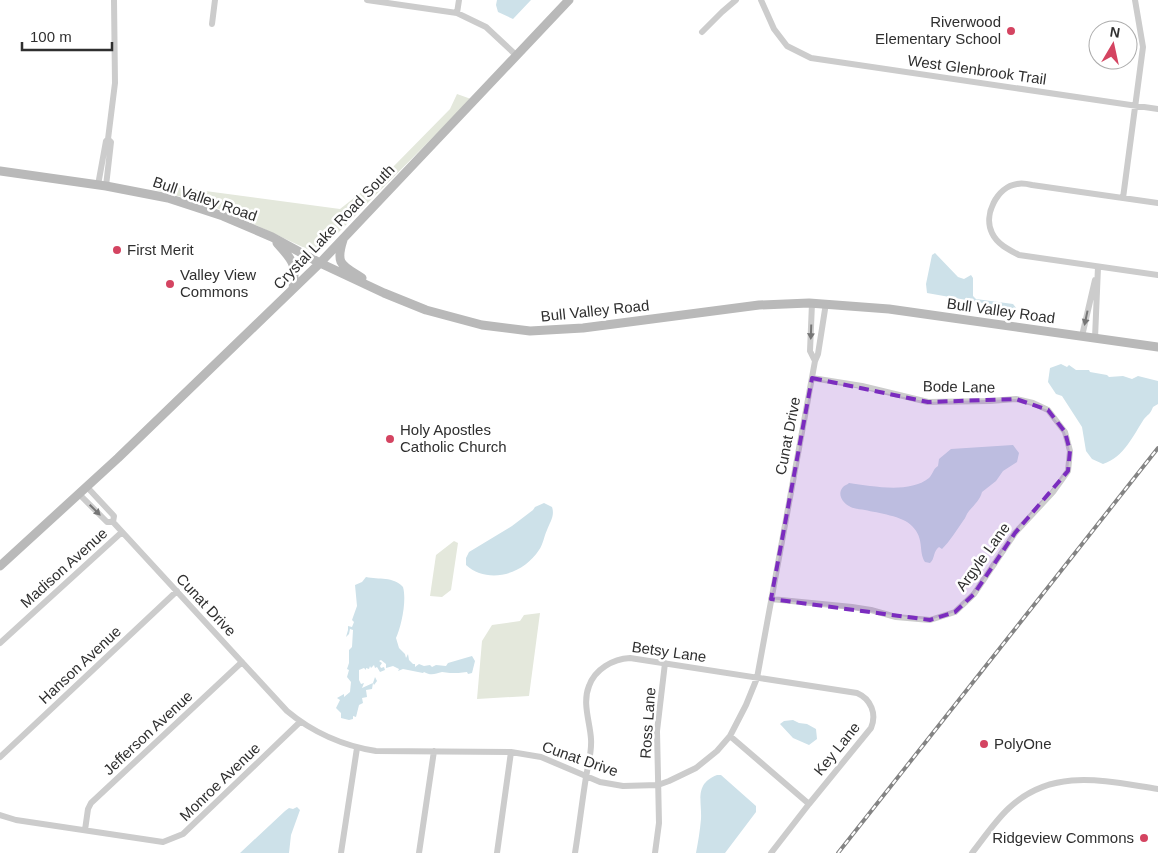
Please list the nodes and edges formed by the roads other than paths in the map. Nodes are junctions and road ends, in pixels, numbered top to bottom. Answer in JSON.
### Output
{"nodes":[{"id":1,"x":114,"y":0,"type":"edge"},
{"id":2,"x":215,"y":0,"type":"edge"},
{"id":3,"x":367,"y":0,"type":"edge"},
{"id":4,"x":459,"y":0,"type":"edge"},
{"id":5,"x":569,"y":0,"type":"edge"},
{"id":6,"x":736,"y":0,"type":"edge"},
{"id":7,"x":761,"y":0,"type":"edge"},
{"id":8,"x":1135,"y":0,"type":"edge"},
{"id":9,"x":385,"y":1,"type":"edge"},
{"id":10,"x":456,"y":13,"type":"junction"},
{"id":11,"x":212,"y":24,"type":"dead end"},
{"id":12,"x":702,"y":32,"type":"dead end"},
{"id":13,"x":516,"y":55,"type":"junction"},
{"id":14,"x":1136,"y":106,"type":"junction"},
{"id":15,"x":1158,"y":109,"type":"edge"},
{"id":16,"x":0,"y":171,"type":"edge"},
{"id":17,"x":102,"y":185,"type":"junction"},
{"id":18,"x":1123,"y":198,"type":"junction"},
{"id":19,"x":1158,"y":203,"type":"edge"},
{"id":20,"x":272,"y":237,"type":"junction"},
{"id":21,"x":344,"y":238,"type":"junction"},
{"id":22,"x":320,"y":264,"type":"junction"},
{"id":23,"x":1098,"y":267,"type":"junction"},
{"id":24,"x":1158,"y":275,"type":"edge"},
{"id":25,"x":293,"y":289,"type":"junction"},
{"id":26,"x":384,"y":293,"type":"junction"},
{"id":27,"x":812,"y":303,"type":"junction"},
{"id":28,"x":826,"y":303,"type":"junction"},
{"id":29,"x":1082,"y":336,"type":"junction"},
{"id":30,"x":1094,"y":338,"type":"junction"},
{"id":31,"x":1158,"y":347,"type":"edge"},
{"id":32,"x":815,"y":361,"type":"junction"},
{"id":33,"x":812,"y":378,"type":"junction"},
{"id":34,"x":1065,"y":432,"type":"joint"},
{"id":35,"x":87,"y":487,"type":"junction"},
{"id":36,"x":79,"y":494,"type":"junction"},
{"id":37,"x":113,"y":522,"type":"junction"},
{"id":38,"x":122,"y":532,"type":"junction"},
{"id":39,"x":0,"y":566,"type":"edge"},
{"id":40,"x":177,"y":591,"type":"junction"},
{"id":41,"x":771,"y":599,"type":"junction"},
{"id":42,"x":0,"y":643,"type":"edge"},
{"id":43,"x":242,"y":662,"type":"junction"},
{"id":44,"x":665,"y":663,"type":"junction"},
{"id":45,"x":757,"y":678,"type":"junction"},
{"id":46,"x":300,"y":722,"type":"junction"},
{"id":47,"x":730,"y":736,"type":"junction"},
{"id":48,"x":357,"y":748,"type":"junction"},
{"id":49,"x":434,"y":751,"type":"junction"},
{"id":50,"x":511,"y":752,"type":"junction"},
{"id":51,"x":0,"y":756,"type":"edge"},
{"id":52,"x":586,"y":776,"type":"junction"},
{"id":53,"x":658,"y":785,"type":"junction"},
{"id":54,"x":1158,"y":789,"type":"edge"},
{"id":55,"x":808,"y":804,"type":"junction"},
{"id":56,"x":0,"y":814,"type":"edge"},
{"id":57,"x":85,"y":830,"type":"junction"},
{"id":58,"x":342,"y":853,"type":"edge"},
{"id":59,"x":419,"y":853,"type":"edge"},
{"id":60,"x":497,"y":853,"type":"edge"},
{"id":61,"x":575,"y":853,"type":"edge"},
{"id":62,"x":655,"y":853,"type":"edge"},
{"id":63,"x":771,"y":853,"type":"edge"},
{"id":64,"x":972,"y":853,"type":"edge"}],
"edges":[{"from":1,"to":17,"type":"street"},
{"from":2,"to":11,"type":"street"},
{"from":3,"to":9,"type":"street"},
{"from":4,"to":10,"type":"street"},
{"from":5,"to":13,"type":"street","name":"Crystal Lake Road South"},
{"from":6,"to":12,"type":"street"},
{"from":7,"to":14,"type":"street","name":"West Glenbrook Trail"},
{"from":8,"to":14,"type":"street"},
{"from":9,"to":10,"type":"street"},
{"from":10,"to":13,"type":"street"},
{"from":13,"to":21,"type":"street","name":"Crystal Lake Road South"},
{"from":14,"to":15,"type":"street","name":"West Glenbrook Trail"},
{"from":14,"to":18,"type":"street"},
{"from":16,"to":17,"type":"street","name":"Bull Valley Road"},
{"from":17,"to":20,"type":"street","name":"Bull Valley Road"},
{"from":18,"to":19,"type":"street"},
{"from":18,"to":23,"type":"street"},
{"from":20,"to":22,"type":"street","name":"Bull Valley Road"},
{"from":20,"to":25,"type":"street"},
{"from":21,"to":22,"type":"street","name":"Crystal Lake Road South"},
{"from":21,"to":26,"type":"street"},
{"from":22,"to":25,"type":"street","name":"Crystal Lake Road South"},
{"from":22,"to":26,"type":"street","name":"Bull Valley Road"},
{"from":23,"to":24,"type":"street"},
{"from":23,"to":29,"type":"street","one_way":true},
{"from":23,"to":30,"type":"street"},
{"from":25,"to":35,"type":"street","name":"Crystal Lake Road South"},
{"from":26,"to":27,"type":"street","name":"Bull Valley Road"},
{"from":27,"to":28,"type":"street","name":"Bull Valley Road"},
{"from":27,"to":32,"type":"street","name":"Cunat Drive","one_way":true},
{"from":28,"to":29,"type":"street","name":"Bull Valley Road"},
{"from":28,"to":32,"type":"street","name":"Cunat Drive"},
{"from":29,"to":30,"type":"street","name":"Bull Valley Road"},
{"from":30,"to":31,"type":"street","name":"Bull Valley Road"},
{"from":32,"to":33,"type":"street","name":"Cunat Drive"},
{"from":33,"to":34,"type":"street","name":"Bode Lane"},
{"from":33,"to":41,"type":"street","name":"Cunat Drive"},
{"from":34,"to":41,"type":"street","name":"Argyle Lane"},
{"from":35,"to":36,"type":"street","name":"Crystal Lake Road South"},
{"from":35,"to":37,"type":"street","name":"Cunat Drive"},
{"from":36,"to":37,"type":"street","name":"Cunat Drive","one_way":true},
{"from":36,"to":39,"type":"street","name":"Crystal Lake Road South"},
{"from":37,"to":38,"type":"street","name":"Cunat Drive"},
{"from":38,"to":40,"type":"street","name":"Cunat Drive"},
{"from":38,"to":42,"type":"street","name":"Madison Avenue"},
{"from":40,"to":43,"type":"street","name":"Cunat Drive"},
{"from":40,"to":51,"type":"street","name":"Hanson Avenue"},
{"from":41,"to":45,"type":"street","name":"Cunat Drive"},
{"from":43,"to":46,"type":"street","name":"Cunat Drive"},
{"from":43,"to":57,"type":"street","name":"Jefferson Avenue"},
{"from":44,"to":45,"type":"street","name":"Betsy Lane"},
{"from":44,"to":52,"type":"street","name":"Betsy Lane"},
{"from":44,"to":53,"type":"street","name":"Ross Lane"},
{"from":45,"to":47,"type":"street","name":"Cunat Drive"},
{"from":45,"to":55,"type":"street","name":"Key Lane"},
{"from":46,"to":48,"type":"street","name":"Cunat Drive"},
{"from":46,"to":57,"type":"street","name":"Monroe Avenue"},
{"from":47,"to":53,"type":"street","name":"Cunat Drive"},
{"from":47,"to":55,"type":"street"},
{"from":48,"to":49,"type":"street","name":"Cunat Drive"},
{"from":48,"to":58,"type":"street"},
{"from":49,"to":50,"type":"street","name":"Cunat Drive"},
{"from":49,"to":59,"type":"street"},
{"from":50,"to":52,"type":"street","name":"Cunat Drive"},
{"from":50,"to":60,"type":"street"},
{"from":52,"to":53,"type":"street","name":"Cunat Drive"},
{"from":52,"to":61,"type":"street","name":"Betsy Lane"},
{"from":53,"to":62,"type":"street","name":"Ross Lane"},
{"from":54,"to":64,"type":"street"},
{"from":55,"to":63,"type":"street"},
{"from":56,"to":57,"type":"street","name":"Monroe Avenue"}]}
